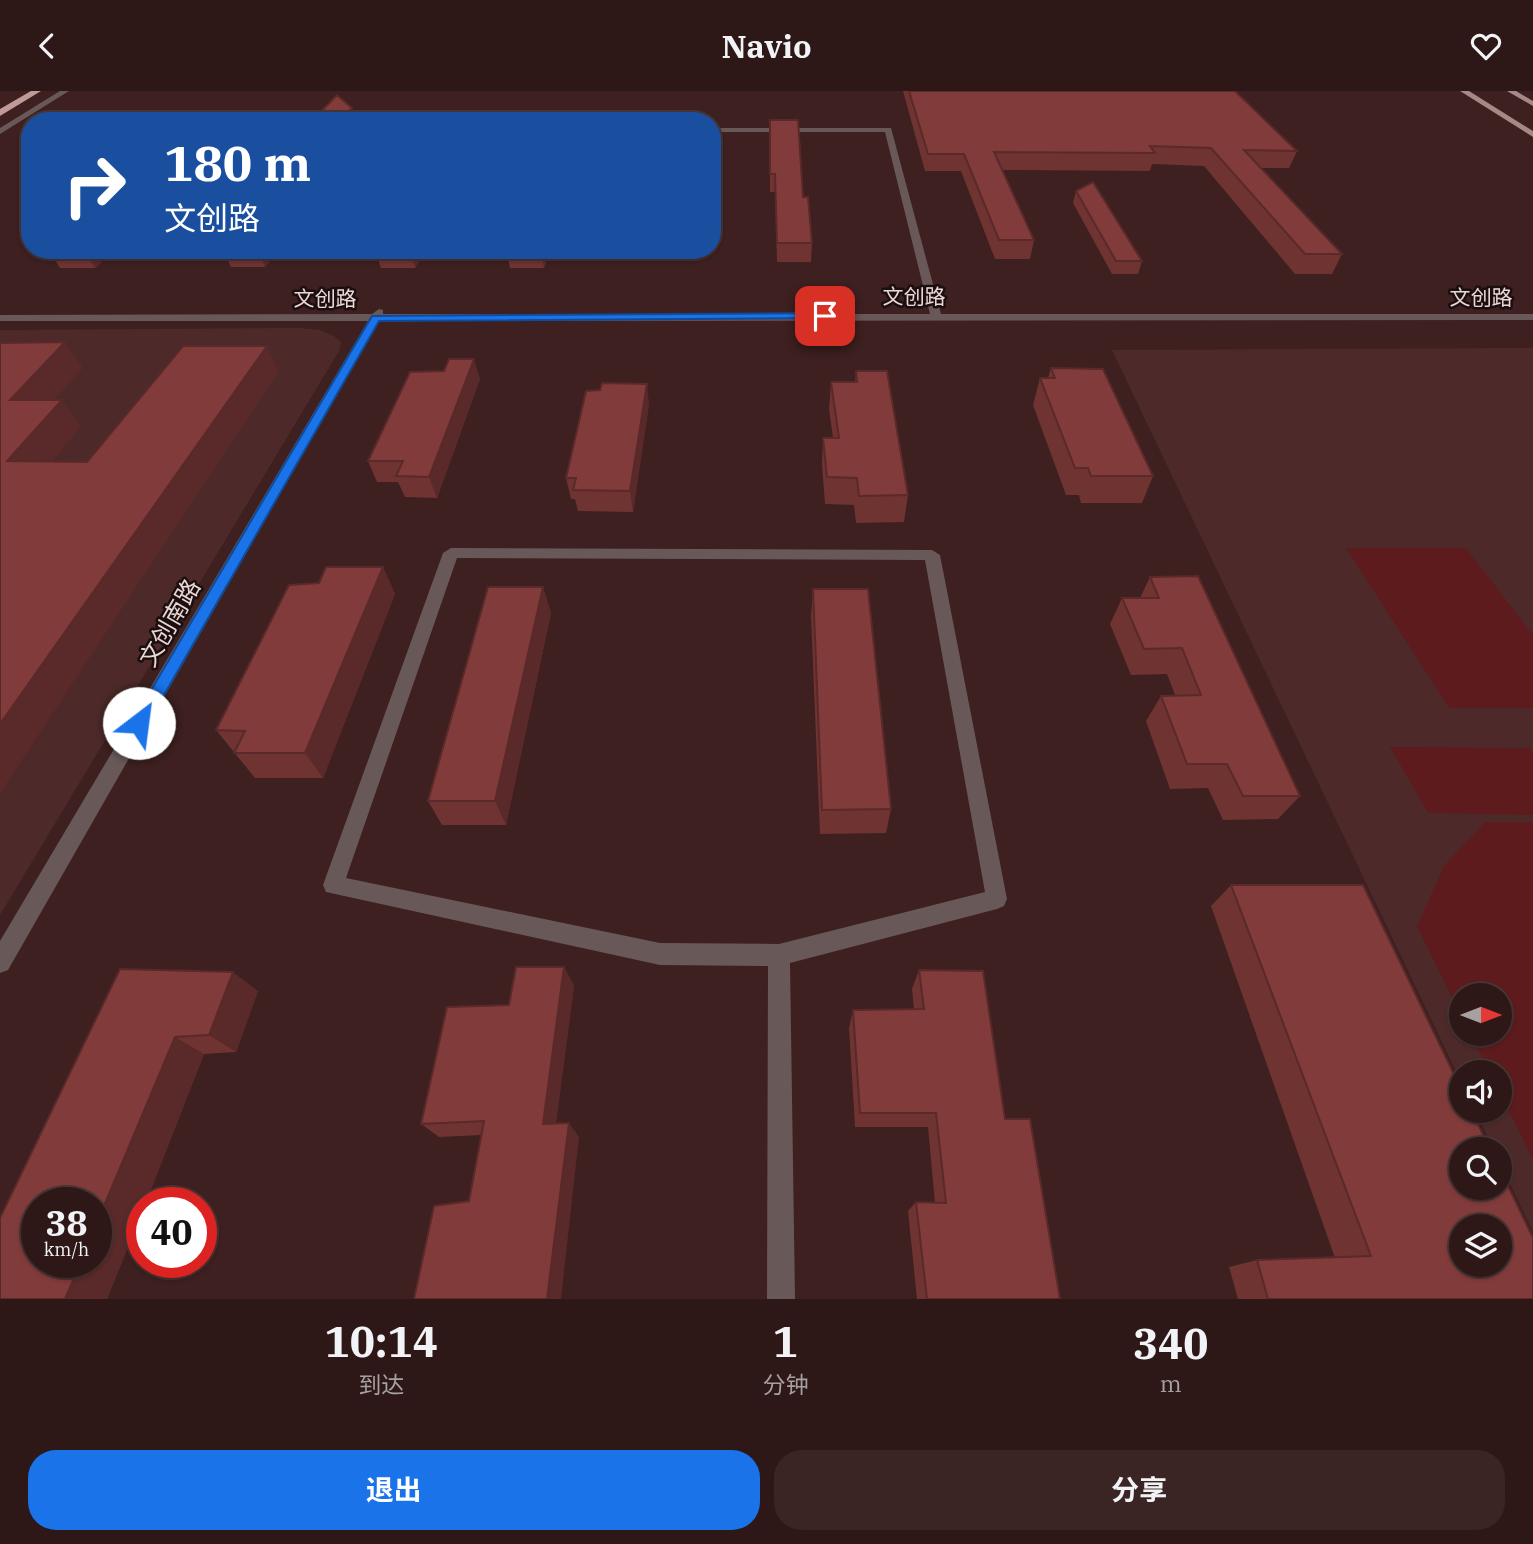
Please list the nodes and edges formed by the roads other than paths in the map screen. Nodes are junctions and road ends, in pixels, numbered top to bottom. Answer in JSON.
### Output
{"nodes":[{"id":1,"x":37,"y":91,"type":"edge"},
{"id":2,"x":65,"y":91,"type":"edge"},
{"id":3,"x":1464,"y":91,"type":"edge"},
{"id":4,"x":1511,"y":91,"type":"edge"},
{"id":5,"x":1533,"y":104,"type":"edge"},
{"id":6,"x":32,"y":112,"type":"edge"},
{"id":7,"x":0,"y":113,"type":"edge"},
{"id":8,"x":21,"y":119,"type":"edge"},
{"id":9,"x":721,"y":130,"type":"edge"},
{"id":10,"x":16,"y":131,"type":"dead end"},
{"id":11,"x":1,"y":132,"type":"edge"},
{"id":12,"x":1533,"y":135,"type":"edge"},
{"id":13,"x":0,"y":308,"type":"edge"},
{"id":14,"x":1533,"y":308,"type":"edge"},
{"id":15,"x":935,"y":312,"type":"junction"},
{"id":16,"x":379,"y":313,"type":"junction"},
{"id":17,"x":1533,"y":317,"type":"edge"},
{"id":18,"x":0,"y":318,"type":"edge"},
{"id":19,"x":779,"y":955,"type":"junction"},
{"id":20,"x":0,"y":962,"type":"edge"},
{"id":21,"x":781,"y":1299,"type":"edge"}],
"edges":[{"from":1,"to":7,"type":"highway"},
{"from":2,"to":6,"type":"street"},
{"from":3,"to":12,"type":"main road"},
{"from":4,"to":5,"type":"main road"},
{"from":8,"to":11,"type":"street"},
{"from":9,"to":15,"type":"street"},
{"from":10,"to":11,"type":"street"},
{"from":13,"to":16,"type":"street","name":"文创路"},
{"from":14,"to":15,"type":"street","name":"文创路"},
{"from":15,"to":16,"type":"street","name":"文创路"},
{"from":15,"to":17,"type":"street","name":"文创路"},
{"from":16,"to":18,"type":"street","name":"文创路"},
{"from":16,"to":20,"type":"street","name":"文创南路"},
{"from":19,"to":19,"type":"street"},
{"from":19,"to":21,"type":"street"}]}
